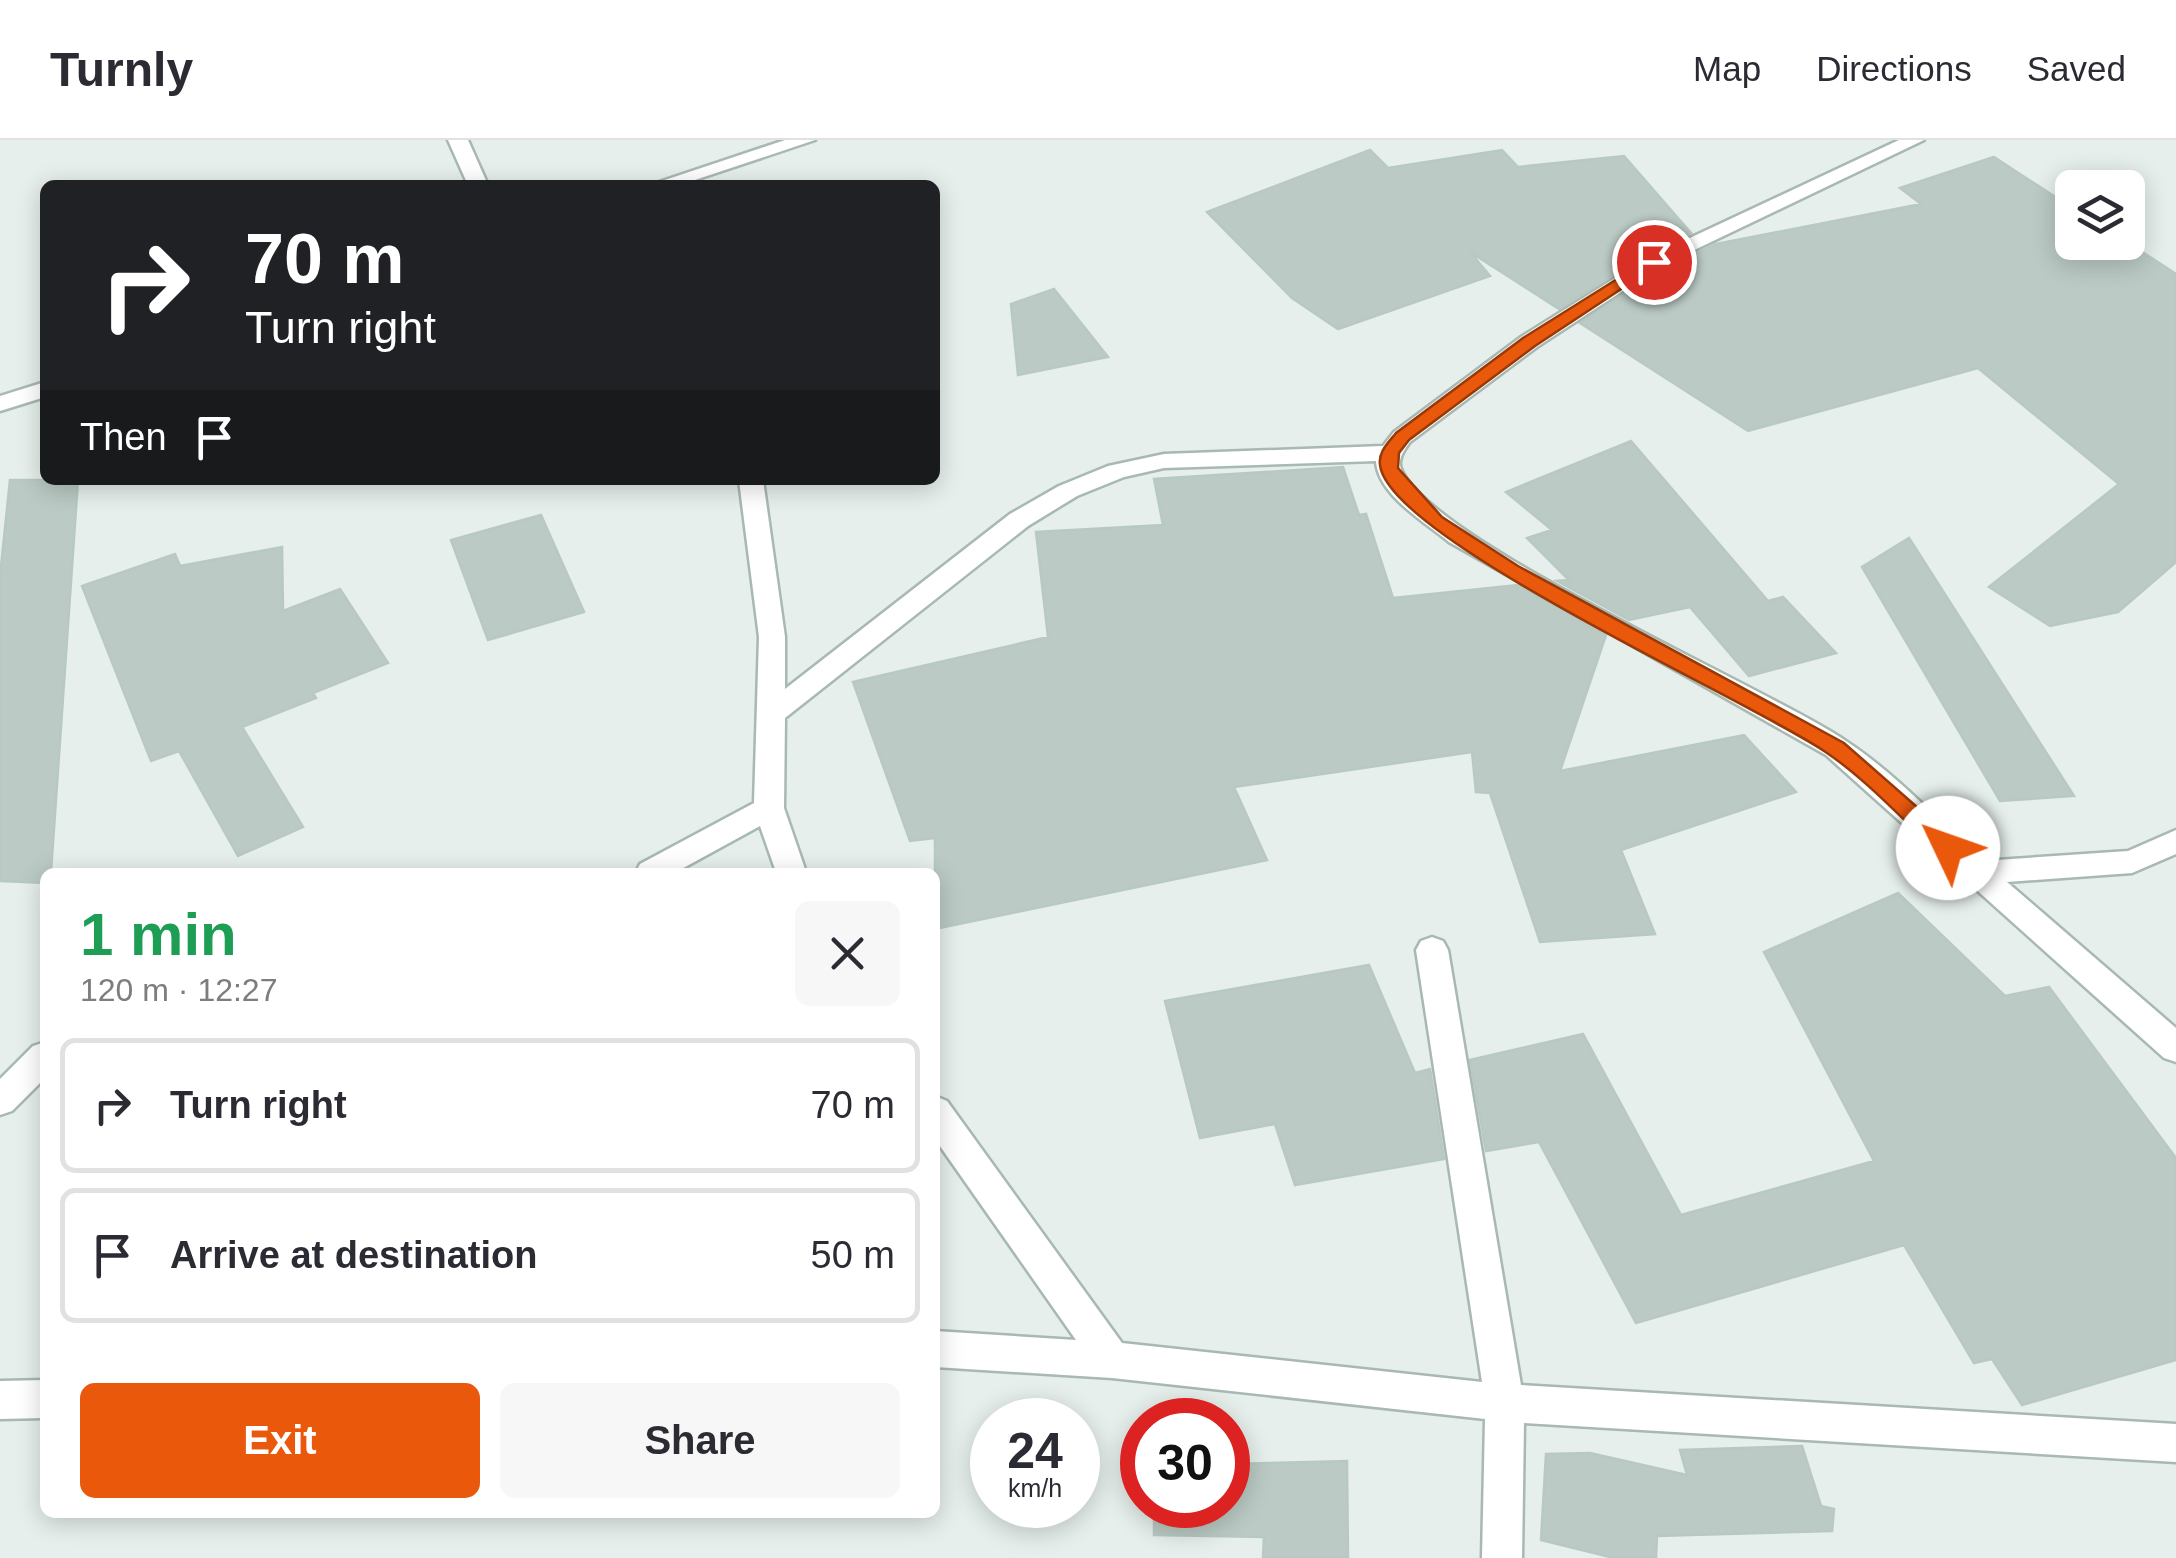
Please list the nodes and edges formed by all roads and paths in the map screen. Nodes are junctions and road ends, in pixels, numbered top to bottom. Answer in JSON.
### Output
{"nodes":[{"id":1,"x":458,"y":140,"type":"edge"},
{"id":2,"x":805,"y":140,"type":"edge"},
{"id":3,"x":1914,"y":140,"type":"edge"},
{"id":4,"x":476,"y":180,"type":"edge"},
{"id":5,"x":676,"y":180,"type":"edge"},
{"id":6,"x":40,"y":391,"type":"edge"},
{"id":7,"x":0,"y":404,"type":"edge"},
{"id":8,"x":1390,"y":452,"type":"junction"},
{"id":9,"x":752,"y":485,"type":"edge"},
{"id":10,"x":771,"y":714,"type":"junction"},
{"id":11,"x":769,"y":808,"type":"junction"},
{"id":12,"x":2176,"y":841,"type":"edge"},
{"id":13,"x":658,"y":868,"type":"edge"},
{"id":14,"x":790,"y":868,"type":"edge"},
{"id":15,"x":1976,"y":873,"type":"junction"},
{"id":16,"x":1432,"y":950,"type":"dead end"},
{"id":17,"x":2176,"y":1048,"type":"edge"},
{"id":18,"x":40,"y":1061,"type":"edge"},
{"id":19,"x":0,"y":1101,"type":"edge"},
{"id":20,"x":940,"y":1119,"type":"edge"},
{"id":21,"x":940,"y":1349,"type":"edge"},
{"id":22,"x":1112,"y":1360,"type":"junction"},
{"id":23,"x":40,"y":1399,"type":"edge"},
{"id":24,"x":0,"y":1400,"type":"edge"},
{"id":25,"x":1505,"y":1404,"type":"junction"},
{"id":26,"x":2176,"y":1443,"type":"edge"},
{"id":27,"x":1502,"y":1558,"type":"edge"}],
"edges":[{"from":1,"to":4,"type":"street"},
{"from":2,"to":5,"type":"street"},
{"from":3,"to":8,"type":"street"},
{"from":6,"to":7,"type":"street"},
{"from":8,"to":10,"type":"street"},
{"from":8,"to":15,"type":"street"},
{"from":9,"to":10,"type":"street"},
{"from":10,"to":11,"type":"street"},
{"from":11,"to":13,"type":"street"},
{"from":11,"to":14,"type":"street"},
{"from":12,"to":15,"type":"street"},
{"from":15,"to":17,"type":"street"},
{"from":16,"to":25,"type":"street"},
{"from":18,"to":19,"type":"street"},
{"from":20,"to":22,"type":"street"},
{"from":21,"to":22,"type":"street"},
{"from":22,"to":25,"type":"street"},
{"from":23,"to":24,"type":"street"},
{"from":25,"to":26,"type":"street"},
{"from":25,"to":27,"type":"street"}]}
